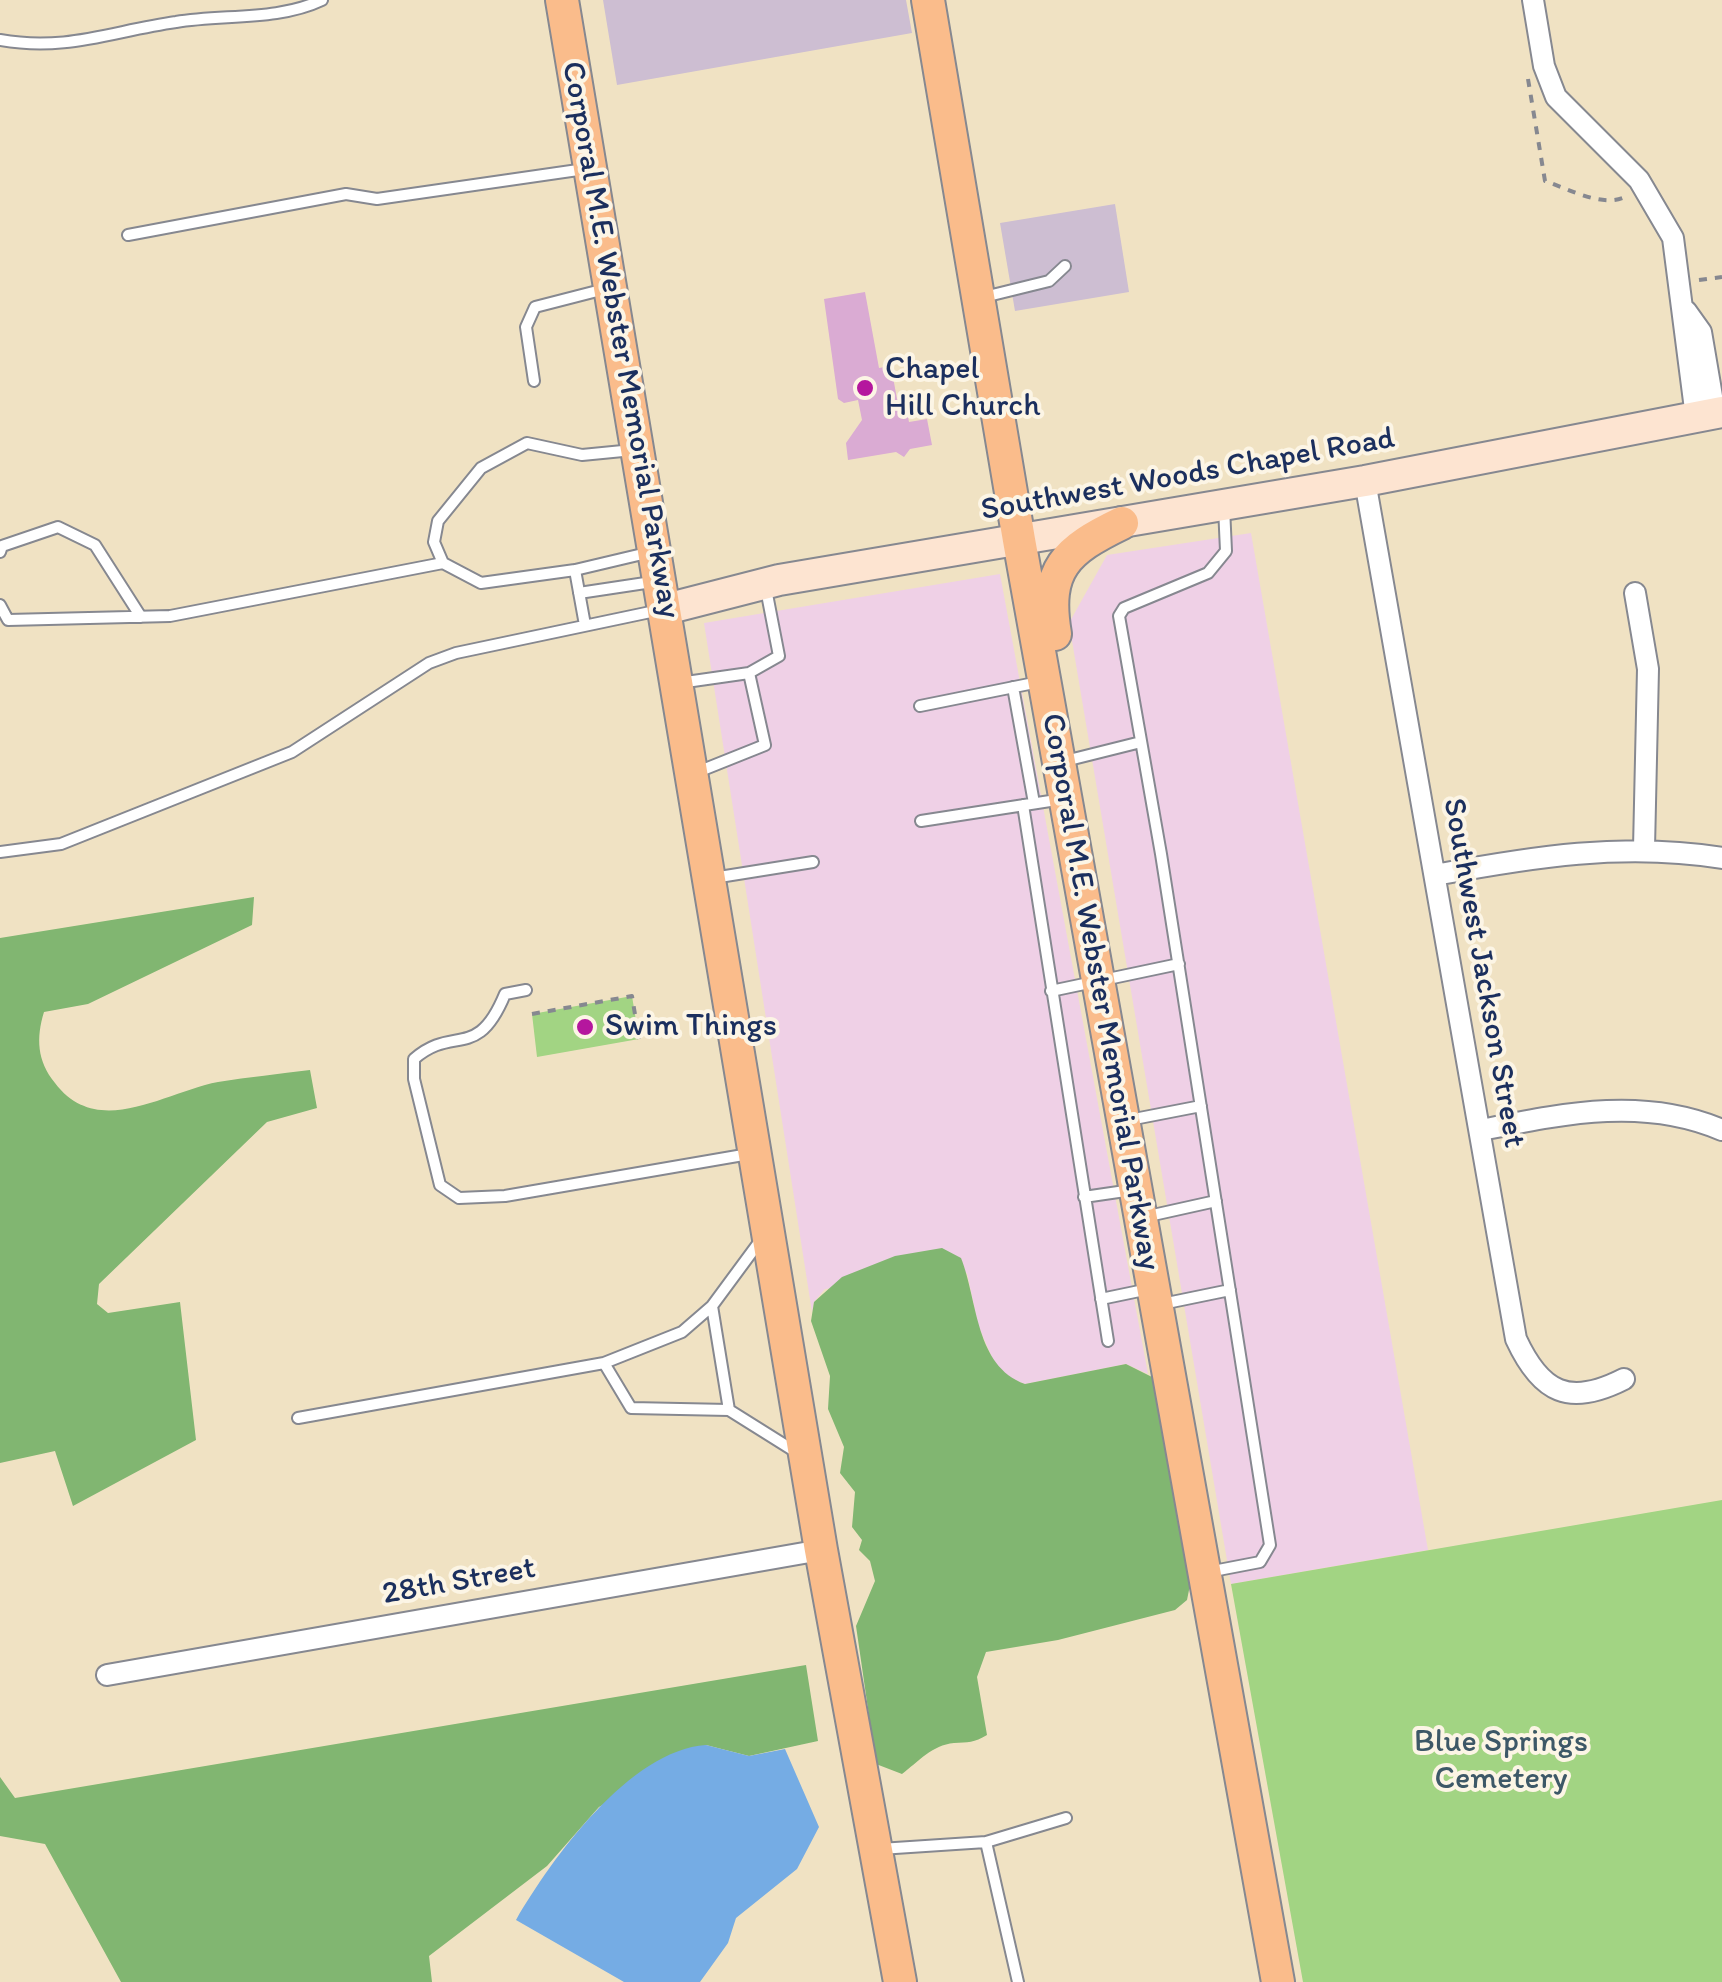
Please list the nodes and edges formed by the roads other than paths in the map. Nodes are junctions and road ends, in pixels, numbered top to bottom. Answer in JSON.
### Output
{"nodes":[{"id":1,"x":322,"y":0,"type":"edge"},
{"id":2,"x":562,"y":0,"type":"edge"},
{"id":3,"x":928,"y":0,"type":"edge"},
{"id":4,"x":1533,"y":0,"type":"edge"},
{"id":5,"x":0,"y":40,"type":"edge"},
{"id":6,"x":591,"y":168,"type":"junction"},
{"id":7,"x":128,"y":235,"type":"dead end"},
{"id":8,"x":1064,"y":266,"type":"dead end"},
{"id":9,"x":611,"y":288,"type":"junction"},
{"id":10,"x":978,"y":298,"type":"junction"},
{"id":11,"x":534,"y":381,"type":"dead end"},
{"id":12,"x":1711,"y":414,"type":"edge"},
{"id":13,"x":639,"y":450,"type":"junction"},
{"id":14,"x":1365,"y":481,"type":"junction"},
{"id":15,"x":1224,"y":506,"type":"junction"},
{"id":16,"x":1122,"y":523,"type":"junction"},
{"id":17,"x":1019,"y":540,"type":"junction"},
{"id":18,"x":0,"y":552,"type":"edge"},
{"id":19,"x":443,"y":563,"type":"junction"},
{"id":20,"x":574,"y":570,"type":"junction"},
{"id":21,"x":661,"y":580,"type":"junction"},
{"id":22,"x":765,"y":584,"type":"junction"},
{"id":23,"x":579,"y":593,"type":"junction"},
{"id":24,"x":1634,"y":593,"type":"dead end"},
{"id":25,"x":0,"y":605,"type":"edge"},
{"id":26,"x":141,"y":617,"type":"junction"},
{"id":27,"x":585,"y":625,"type":"junction"},
{"id":28,"x":749,"y":673,"type":"junction"},
{"id":29,"x":679,"y":683,"type":"junction"},
{"id":30,"x":1029,"y":684,"type":"junction"},
{"id":31,"x":920,"y":706,"type":"dead end"},
{"id":32,"x":1141,"y":742,"type":"junction"},
{"id":33,"x":1060,"y":763,"type":"junction"},
{"id":34,"x":694,"y":773,"type":"junction"},
{"id":35,"x":1041,"y":802,"type":"junction"},
{"id":36,"x":921,"y":821,"type":"dead end"},
{"id":37,"x":1644,"y":848,"type":"junction"},
{"id":38,"x":0,"y":852,"type":"edge"},
{"id":39,"x":1722,"y":858,"type":"edge"},
{"id":40,"x":813,"y":862,"type":"dead end"},
{"id":41,"x":1435,"y":875,"type":"junction"},
{"id":42,"x":712,"y":878,"type":"junction"},
{"id":43,"x":1179,"y":964,"type":"junction"},
{"id":44,"x":1099,"y":982,"type":"junction"},
{"id":45,"x":526,"y":990,"type":"dead end"},
{"id":46,"x":1052,"y":991,"type":"junction"},
{"id":47,"x":1201,"y":1106,"type":"junction"},
{"id":48,"x":1124,"y":1121,"type":"junction"},
{"id":49,"x":1480,"y":1130,"type":"junction"},
{"id":50,"x":1722,"y":1130,"type":"edge"},
{"id":51,"x":757,"y":1153,"type":"junction"},
{"id":52,"x":1084,"y":1197,"type":"junction"},
{"id":53,"x":1216,"y":1200,"type":"junction"},
{"id":54,"x":1138,"y":1203,"type":"junction"},
{"id":55,"x":769,"y":1228,"type":"junction"},
{"id":56,"x":1230,"y":1290,"type":"junction"},
{"id":57,"x":1155,"y":1296,"type":"junction"},
{"id":58,"x":1101,"y":1299,"type":"junction"},
{"id":59,"x":712,"y":1306,"type":"junction"},
{"id":60,"x":1108,"y":1341,"type":"dead end"},
{"id":61,"x":604,"y":1363,"type":"junction"},
{"id":62,"x":1624,"y":1379,"type":"dead end"},
{"id":63,"x":729,"y":1410,"type":"junction"},
{"id":64,"x":298,"y":1418,"type":"dead end"},
{"id":65,"x":806,"y":1458,"type":"junction"},
{"id":66,"x":821,"y":1550,"type":"junction"},
{"id":67,"x":1205,"y":1573,"type":"junction"},
{"id":68,"x":106,"y":1674,"type":"dead end"},
{"id":69,"x":1066,"y":1818,"type":"dead end"},
{"id":70,"x":986,"y":1842,"type":"junction"},
{"id":71,"x":874,"y":1850,"type":"junction"},
{"id":72,"x":900,"y":1982,"type":"edge"},
{"id":73,"x":1018,"y":1982,"type":"edge"},
{"id":74,"x":1278,"y":1982,"type":"edge"}],
"edges":[{"from":1,"to":5,"type":"lane"},
{"from":2,"to":6,"type":"main road","name":"Corporal M.E. Webster Memorial Parkway"},
{"from":3,"to":10,"type":"main road","name":"Corporal M.E. Webster Memorial Parkway"},
{"from":4,"to":12,"type":"street"},
{"from":6,"to":7,"type":"lane"},
{"from":6,"to":9,"type":"main road","name":"Corporal M.E. Webster Memorial Parkway"},
{"from":8,"to":10,"type":"lane"},
{"from":9,"to":11,"type":"lane"},
{"from":9,"to":13,"type":"main road","name":"Corporal M.E. Webster Memorial Parkway"},
{"from":10,"to":17,"type":"main road","name":"Corporal M.E. Webster Memorial Parkway"},
{"from":12,"to":14,"type":"main road","name":"Southwest Woods Chapel Road"},
{"from":13,"to":19,"type":"lane"},
{"from":13,"to":21,"type":"main road","name":"Corporal M.E. Webster Memorial Parkway"},
{"from":14,"to":15,"type":"main road","name":"Southwest Woods Chapel Road"},
{"from":14,"to":41,"type":"street","name":"Southwest Jackson Street"},
{"from":15,"to":16,"type":"main road","name":"Southwest Woods Chapel Road"},
{"from":15,"to":32,"type":"lane"},
{"from":16,"to":17,"type":"main road","name":"Southwest Woods Chapel Road"},
{"from":16,"to":33,"type":"main road"},
{"from":17,"to":22,"type":"main road","name":"Southwest Woods Chapel Road"},
{"from":17,"to":30,"type":"main road","name":"Corporal M.E. Webster Memorial Parkway"},
{"from":18,"to":26,"type":"lane"},
{"from":19,"to":20,"type":"lane"},
{"from":19,"to":26,"type":"lane"},
{"from":20,"to":21,"type":"lane"},
{"from":20,"to":23,"type":"lane"},
{"from":21,"to":22,"type":"main road","name":"Southwest Woods Chapel Road"},
{"from":21,"to":23,"type":"lane"},
{"from":21,"to":27,"type":"lane"},
{"from":21,"to":29,"type":"main road","name":"Corporal M.E. Webster Memorial Parkway"},
{"from":22,"to":28,"type":"lane"},
{"from":23,"to":27,"type":"lane"},
{"from":24,"to":37,"type":"street"},
{"from":25,"to":26,"type":"lane"},
{"from":27,"to":38,"type":"lane"},
{"from":28,"to":29,"type":"lane"},
{"from":28,"to":34,"type":"lane"},
{"from":29,"to":34,"type":"main road","name":"Corporal M.E. Webster Memorial Parkway"},
{"from":30,"to":31,"type":"lane"},
{"from":30,"to":33,"type":"main road","name":"Corporal M.E. Webster Memorial Parkway"},
{"from":30,"to":35,"type":"lane"},
{"from":32,"to":33,"type":"lane"},
{"from":32,"to":43,"type":"lane"},
{"from":33,"to":35,"type":"main road","name":"Corporal M.E. Webster Memorial Parkway"},
{"from":34,"to":42,"type":"main road","name":"Corporal M.E. Webster Memorial Parkway"},
{"from":35,"to":36,"type":"lane"},
{"from":35,"to":44,"type":"main road","name":"Corporal M.E. Webster Memorial Parkway"},
{"from":35,"to":46,"type":"lane"},
{"from":37,"to":39,"type":"street"},
{"from":37,"to":41,"type":"street"},
{"from":40,"to":42,"type":"lane"},
{"from":41,"to":49,"type":"street","name":"Southwest Jackson Street"},
{"from":42,"to":51,"type":"main road","name":"Corporal M.E. Webster Memorial Parkway"},
{"from":43,"to":44,"type":"lane"},
{"from":43,"to":47,"type":"lane"},
{"from":44,"to":46,"type":"lane"},
{"from":44,"to":48,"type":"main road","name":"Corporal M.E. Webster Memorial Parkway"},
{"from":45,"to":51,"type":"lane"},
{"from":46,"to":52,"type":"lane"},
{"from":47,"to":48,"type":"lane"},
{"from":47,"to":53,"type":"lane"},
{"from":48,"to":54,"type":"main road","name":"Corporal M.E. Webster Memorial Parkway"},
{"from":49,"to":50,"type":"street"},
{"from":49,"to":62,"type":"street","name":"Southwest Jackson Street"},
{"from":51,"to":55,"type":"main road","name":"Corporal M.E. Webster Memorial Parkway"},
{"from":52,"to":54,"type":"lane"},
{"from":52,"to":58,"type":"lane"},
{"from":53,"to":54,"type":"lane"},
{"from":53,"to":56,"type":"lane"},
{"from":54,"to":57,"type":"main road","name":"Corporal M.E. Webster Memorial Parkway"},
{"from":55,"to":59,"type":"lane"},
{"from":55,"to":65,"type":"main road","name":"Corporal M.E. Webster Memorial Parkway"},
{"from":56,"to":57,"type":"lane"},
{"from":56,"to":67,"type":"lane"},
{"from":57,"to":58,"type":"lane"},
{"from":57,"to":67,"type":"main road","name":"Corporal M.E. Webster Memorial Parkway"},
{"from":58,"to":60,"type":"lane"},
{"from":59,"to":61,"type":"lane"},
{"from":59,"to":63,"type":"lane"},
{"from":61,"to":63,"type":"lane"},
{"from":61,"to":64,"type":"lane"},
{"from":63,"to":65,"type":"lane"},
{"from":65,"to":66,"type":"main road","name":"Corporal M.E. Webster Memorial Parkway"},
{"from":66,"to":68,"type":"street","name":"28th Street"},
{"from":66,"to":71,"type":"main road","name":"Corporal M.E. Webster Memorial Parkway"},
{"from":67,"to":74,"type":"main road","name":"Corporal M.E. Webster Memorial Parkway"},
{"from":69,"to":70,"type":"lane"},
{"from":70,"to":71,"type":"lane"},
{"from":70,"to":73,"type":"lane"},
{"from":71,"to":72,"type":"main road","name":"Corporal M.E. Webster Memorial Parkway"}]}
